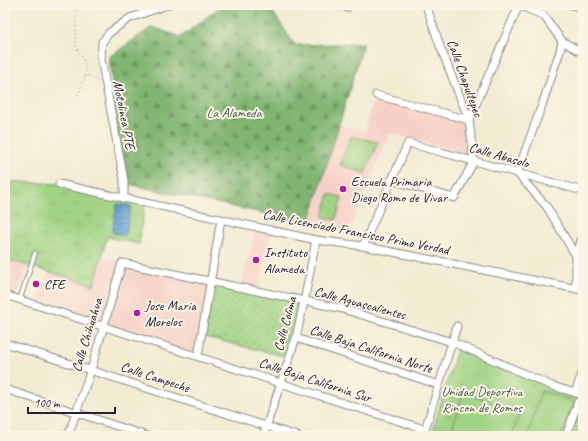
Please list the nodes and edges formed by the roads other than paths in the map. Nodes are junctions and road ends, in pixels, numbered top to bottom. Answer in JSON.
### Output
{"nodes":[{"id":1,"x":167,"y":5,"type":"edge"},
{"id":2,"x":426,"y":5,"type":"edge"},
{"id":3,"x":519,"y":5,"type":"edge"},
{"id":4,"x":572,"y":5,"type":"edge"},
{"id":5,"x":583,"y":7,"type":"edge"},
{"id":6,"x":562,"y":41,"type":"junction"},
{"id":7,"x":583,"y":53,"type":"edge"},
{"id":8,"x":376,"y":95,"type":"dead end"},
{"id":9,"x":469,"y":120,"type":"junction"},
{"id":10,"x":474,"y":161,"type":"junction"},
{"id":11,"x":517,"y":173,"type":"junction"},
{"id":12,"x":391,"y":180,"type":"junction"},
{"id":13,"x":60,"y":184,"type":"dead end"},
{"id":14,"x":583,"y":191,"type":"edge"},
{"id":15,"x":124,"y":199,"type":"junction"},
{"id":16,"x":221,"y":219,"type":"junction"},
{"id":17,"x":583,"y":235,"type":"edge"},
{"id":18,"x":316,"y":240,"type":"junction"},
{"id":19,"x":363,"y":246,"type":"junction"},
{"id":20,"x":35,"y":253,"type":"dead end"},
{"id":21,"x":576,"y":256,"type":"junction"},
{"id":22,"x":122,"y":263,"type":"joint"},
{"id":23,"x":210,"y":281,"type":"junction"},
{"id":24,"x":580,"y":290,"type":"edge"},
{"id":25,"x":5,"y":295,"type":"edge"},
{"id":26,"x":20,"y":299,"type":"junction"},
{"id":27,"x":304,"y":302,"type":"junction"},
{"id":28,"x":104,"y":326,"type":"junction"},
{"id":29,"x":457,"y":326,"type":"dead end"},
{"id":30,"x":296,"y":338,"type":"junction"},
{"id":31,"x":452,"y":342,"type":"junction"},
{"id":32,"x":5,"y":343,"type":"edge"},
{"id":33,"x":198,"y":356,"type":"junction"},
{"id":34,"x":91,"y":370,"type":"junction"},
{"id":35,"x":583,"y":371,"type":"edge"},
{"id":36,"x":281,"y":383,"type":"junction"},
{"id":37,"x":438,"y":385,"type":"junction"},
{"id":38,"x":5,"y":389,"type":"edge"},
{"id":39,"x":575,"y":393,"type":"junction"},
{"id":40,"x":583,"y":395,"type":"edge"},
{"id":41,"x":578,"y":402,"type":"dead end"},
{"id":42,"x":76,"y":413,"type":"junction"},
{"id":43,"x":266,"y":426,"type":"junction"},
{"id":44,"x":424,"y":432,"type":"edge"},
{"id":45,"x":68,"y":436,"type":"edge"},
{"id":46,"x":147,"y":436,"type":"edge"},
{"id":47,"x":263,"y":436,"type":"edge"},
{"id":48,"x":297,"y":436,"type":"edge"},
{"id":49,"x":566,"y":436,"type":"edge"}],
"edges":[{"from":1,"to":15,"type":"street","name":"Motolinea PTE"},
{"from":2,"to":9,"type":"street","name":"Calle Chapultepec"},
{"from":3,"to":6,"type":"street"},
{"from":3,"to":9,"type":"street"},
{"from":4,"to":5,"type":"street"},
{"from":6,"to":7,"type":"street"},
{"from":6,"to":11,"type":"street"},
{"from":8,"to":9,"type":"street"},
{"from":9,"to":10,"type":"street","name":"Calle Chapultepec"},
{"from":10,"to":11,"type":"street","name":"Calle Abasolo"},
{"from":10,"to":12,"type":"street"},
{"from":10,"to":12,"type":"street","name":"Calle Abasolo"},
{"from":11,"to":14,"type":"street","name":"Calle Abasolo"},
{"from":11,"to":21,"type":"street"},
{"from":12,"to":19,"type":"street"},
{"from":13,"to":15,"type":"street","name":"Calle Licenciado Francisco Primo Verdad"},
{"from":15,"to":16,"type":"street","name":"Calle Licenciado Francisco Primo Verdad"},
{"from":16,"to":18,"type":"street","name":"Calle Licenciado Francisco Primo Verdad"},
{"from":16,"to":23,"type":"street"},
{"from":17,"to":21,"type":"street"},
{"from":18,"to":19,"type":"street","name":"Calle Licenciado Francisco Primo Verdad"},
{"from":18,"to":27,"type":"street","name":"Calle Colima"},
{"from":19,"to":24,"type":"street","name":"Calle Licenciado Francisco Primo Verdad"},
{"from":20,"to":26,"type":"lane"},
{"from":21,"to":24,"type":"street"},
{"from":22,"to":23,"type":"street","name":"Calle Aguascalientes"},
{"from":22,"to":28,"type":"street","name":"Calle Chihuahua"},
{"from":23,"to":27,"type":"street","name":"Calle Aguascalientes"},
{"from":23,"to":33,"type":"street"},
{"from":25,"to":26,"type":"street","name":"Calle Baja California Sur"},
{"from":26,"to":28,"type":"street","name":"Calle Baja California Sur"},
{"from":27,"to":30,"type":"street","name":"Calle Colima"},
{"from":27,"to":31,"type":"street","name":"Calle Aguascalientes"},
{"from":28,"to":33,"type":"street","name":"Calle Baja California Sur"},
{"from":28,"to":34,"type":"street","name":"Calle Chihuahua"},
{"from":29,"to":31,"type":"street"},
{"from":30,"to":36,"type":"street","name":"Calle Colima"},
{"from":30,"to":37,"type":"street","name":"Calle Baja California Norte"},
{"from":31,"to":37,"type":"street"},
{"from":31,"to":39,"type":"street","name":"Calle Aguascalientes"},
{"from":32,"to":34,"type":"street","name":"Calle Campeche"},
{"from":33,"to":36,"type":"street","name":"Calle Baja California Sur"},
{"from":34,"to":42,"type":"street","name":"Calle Chihuahua"},
{"from":34,"to":43,"type":"street","name":"Calle Campeche"},
{"from":35,"to":39,"type":"street"},
{"from":36,"to":43,"type":"street","name":"Calle Colima"},
{"from":36,"to":44,"type":"street","name":"Calle Baja California Sur"},
{"from":37,"to":44,"type":"street"},
{"from":38,"to":42,"type":"street"},
{"from":39,"to":40,"type":"street","name":"Calle Aguascalientes"},
{"from":41,"to":49,"type":"street"},
{"from":42,"to":45,"type":"street","name":"Calle Chihuahua"},
{"from":42,"to":46,"type":"street"},
{"from":43,"to":47,"type":"street","name":"Calle Colima"},
{"from":43,"to":48,"type":"street","name":"Calle Campeche"}]}
